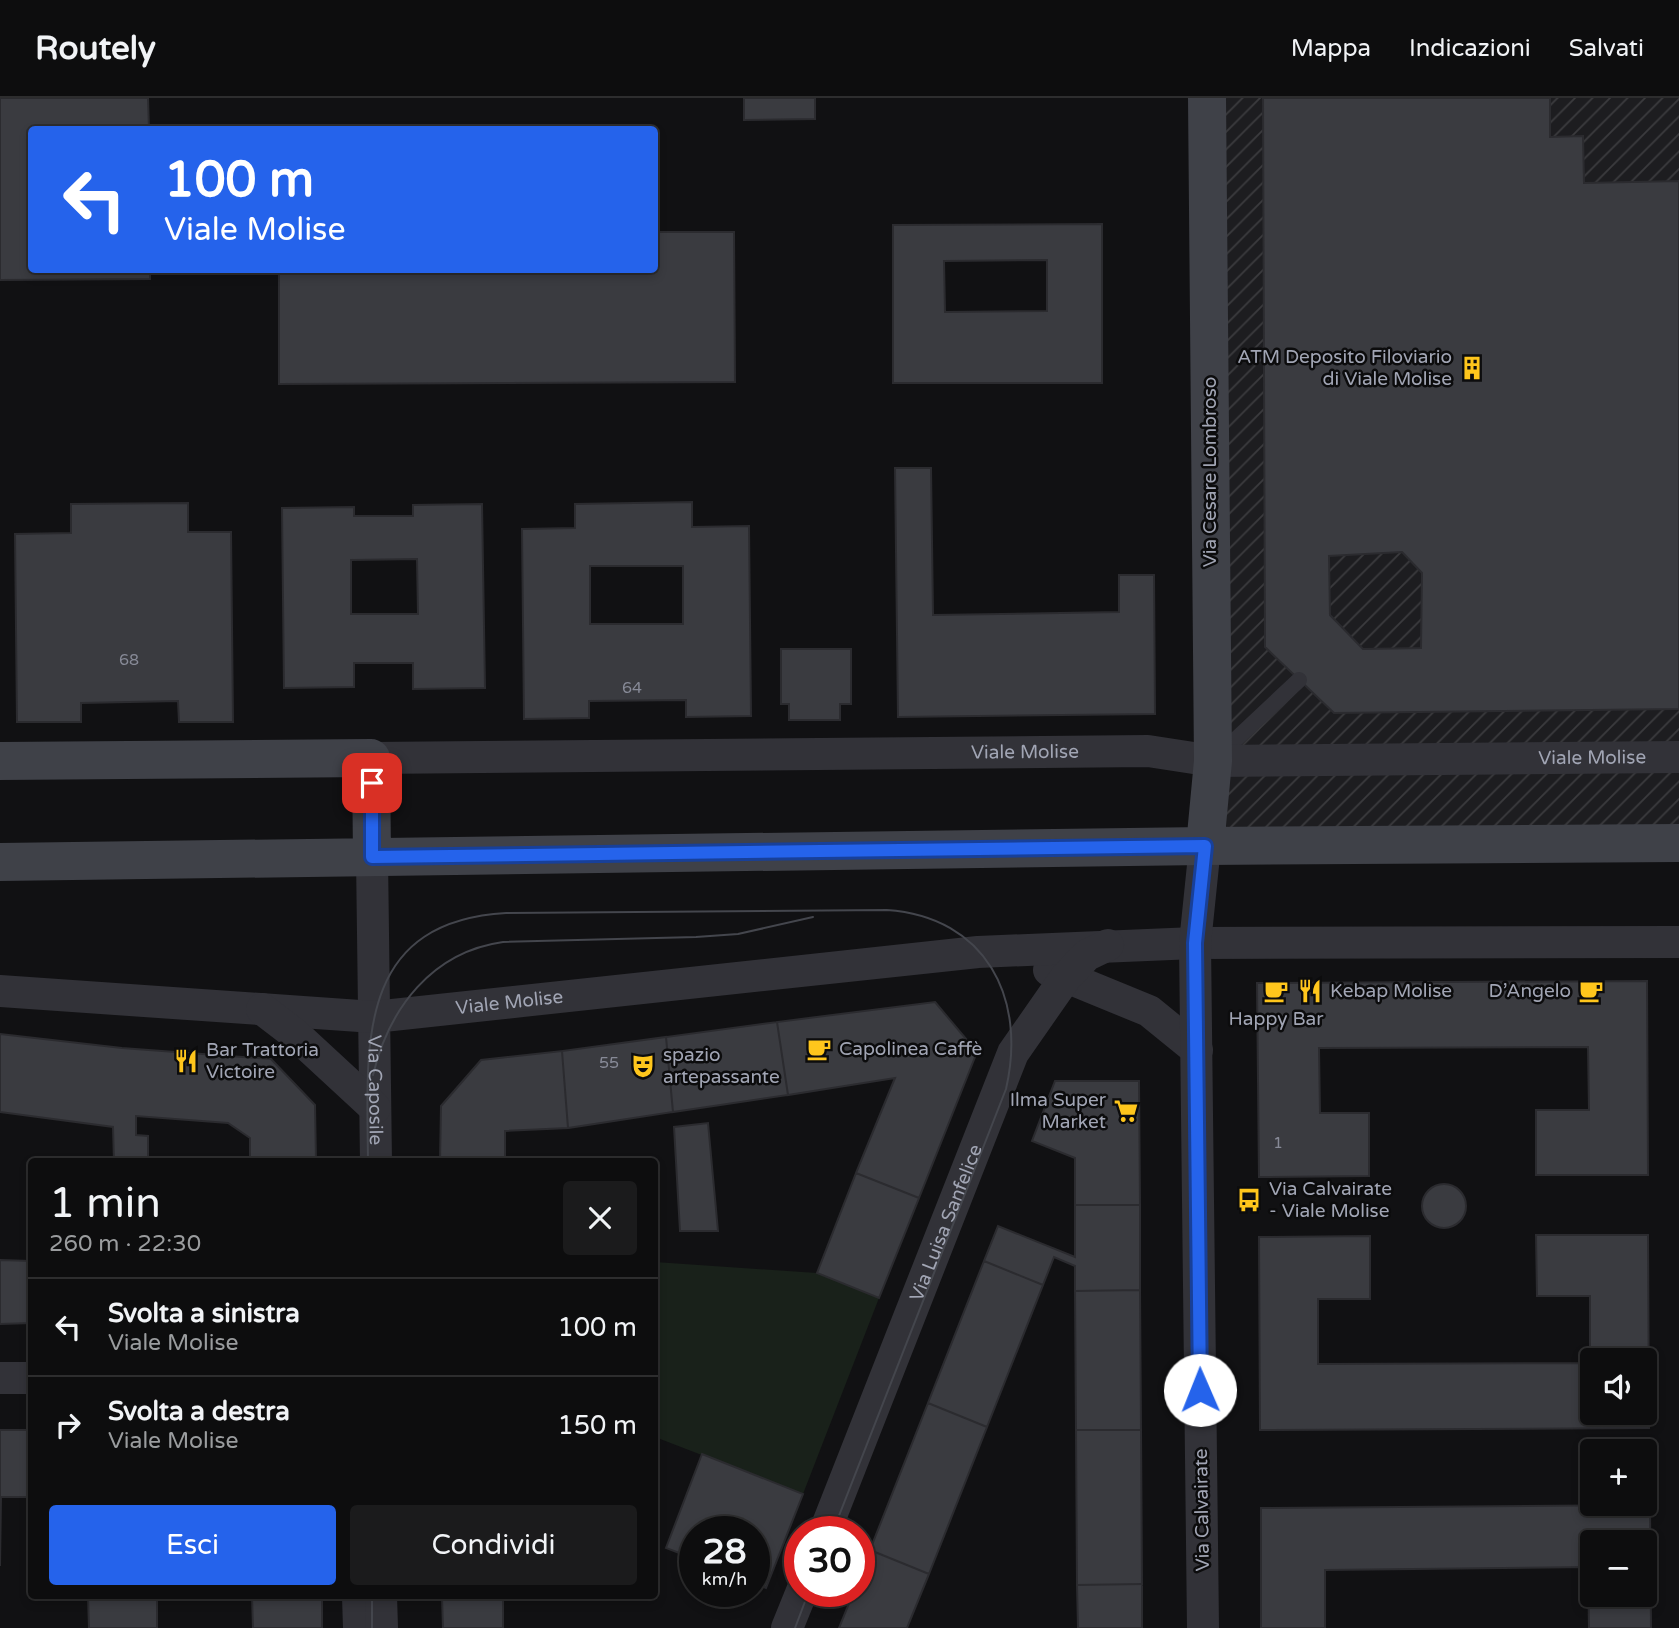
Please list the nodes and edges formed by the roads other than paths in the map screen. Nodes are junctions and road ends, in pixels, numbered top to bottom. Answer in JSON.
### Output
{"nodes":[{"id":1,"x":1208,"y":98,"type":"edge"},
{"id":2,"x":1299,"y":680,"type":"dead end"},
{"id":3,"x":1679,"y":757,"type":"edge"},
{"id":4,"x":371,"y":758,"type":"junction"},
{"id":5,"x":0,"y":761,"type":"edge"},
{"id":6,"x":1213,"y":761,"type":"junction"},
{"id":7,"x":1679,"y":843,"type":"edge"},
{"id":8,"x":1205,"y":846,"type":"junction"},
{"id":9,"x":372,"y":857,"type":"junction"},
{"id":10,"x":0,"y":862,"type":"edge"},
{"id":11,"x":1679,"y":942,"type":"edge"},
{"id":12,"x":1195,"y":943,"type":"junction"},
{"id":13,"x":1110,"y":945,"type":"junction"},
{"id":14,"x":978,"y":952,"type":"junction"},
{"id":15,"x":1066,"y":976,"type":"junction"},
{"id":16,"x":0,"y":991,"type":"edge"},
{"id":17,"x":262,"y":1009,"type":"junction"},
{"id":18,"x":374,"y":1017,"type":"junction"},
{"id":19,"x":1197,"y":1051,"type":"junction"},
{"id":20,"x":375,"y":1108,"type":"junction"},
{"id":21,"x":376,"y":1158,"type":"edge"},
{"id":22,"x":0,"y":1378,"type":"edge"},
{"id":23,"x":28,"y":1378,"type":"edge"},
{"id":24,"x":831,"y":1516,"type":"edge"},
{"id":25,"x":358,"y":1599,"type":"edge"},
{"id":26,"x":382,"y":1599,"type":"edge"},
{"id":27,"x":796,"y":1607,"type":"edge"},
{"id":28,"x":359,"y":1628,"type":"edge"},
{"id":29,"x":382,"y":1628,"type":"edge"},
{"id":30,"x":788,"y":1628,"type":"edge"},
{"id":31,"x":1203,"y":1628,"type":"edge"}],
"edges":[{"from":1,"to":6,"type":"main road","name":"Via Cesare Lombroso"},
{"from":2,"to":6,"type":"lane"},
{"from":3,"to":6,"type":"street","name":"Viale Molise"},
{"from":4,"to":5,"type":"main road","name":"Viale Molise"},
{"from":4,"to":6,"type":"street","name":"Viale Molise"},
{"from":4,"to":9,"type":"main road"},
{"from":6,"to":8,"type":"main road","name":"Via Cesare Lombroso"},
{"from":7,"to":8,"type":"main road"},
{"from":8,"to":9,"type":"main road"},
{"from":8,"to":12,"type":"street","name":"Via Calvairate"},
{"from":9,"to":10,"type":"main road"},
{"from":9,"to":18,"type":"street"},
{"from":11,"to":12,"type":"street","name":"Viale Molise"},
{"from":12,"to":13,"type":"street","name":"Viale Molise"},
{"from":12,"to":19,"type":"street","name":"Via Calvairate"},
{"from":13,"to":14,"type":"street","name":"Viale Molise"},
{"from":13,"to":15,"type":"street","name":"Via Luisa Sanfelice"},
{"from":14,"to":15,"type":"street","name":"Viale Molise"},
{"from":14,"to":18,"type":"street","name":"Viale Molise"},
{"from":15,"to":19,"type":"street","name":"Viale Molise"},
{"from":15,"to":24,"type":"street","name":"Via Luisa Sanfelice"},
{"from":16,"to":17,"type":"street","name":"Viale Molise"},
{"from":17,"to":18,"type":"street","name":"Viale Molise"},
{"from":17,"to":20,"type":"street"},
{"from":18,"to":20,"type":"street","name":"Via Caposile"},
{"from":19,"to":31,"type":"street","name":"Via Calvairate"},
{"from":20,"to":21,"type":"street","name":"Via Caposile"},
{"from":22,"to":23,"type":"street"},
{"from":25,"to":28,"type":"street"},
{"from":26,"to":29,"type":"street"},
{"from":27,"to":30,"type":"street"}]}
